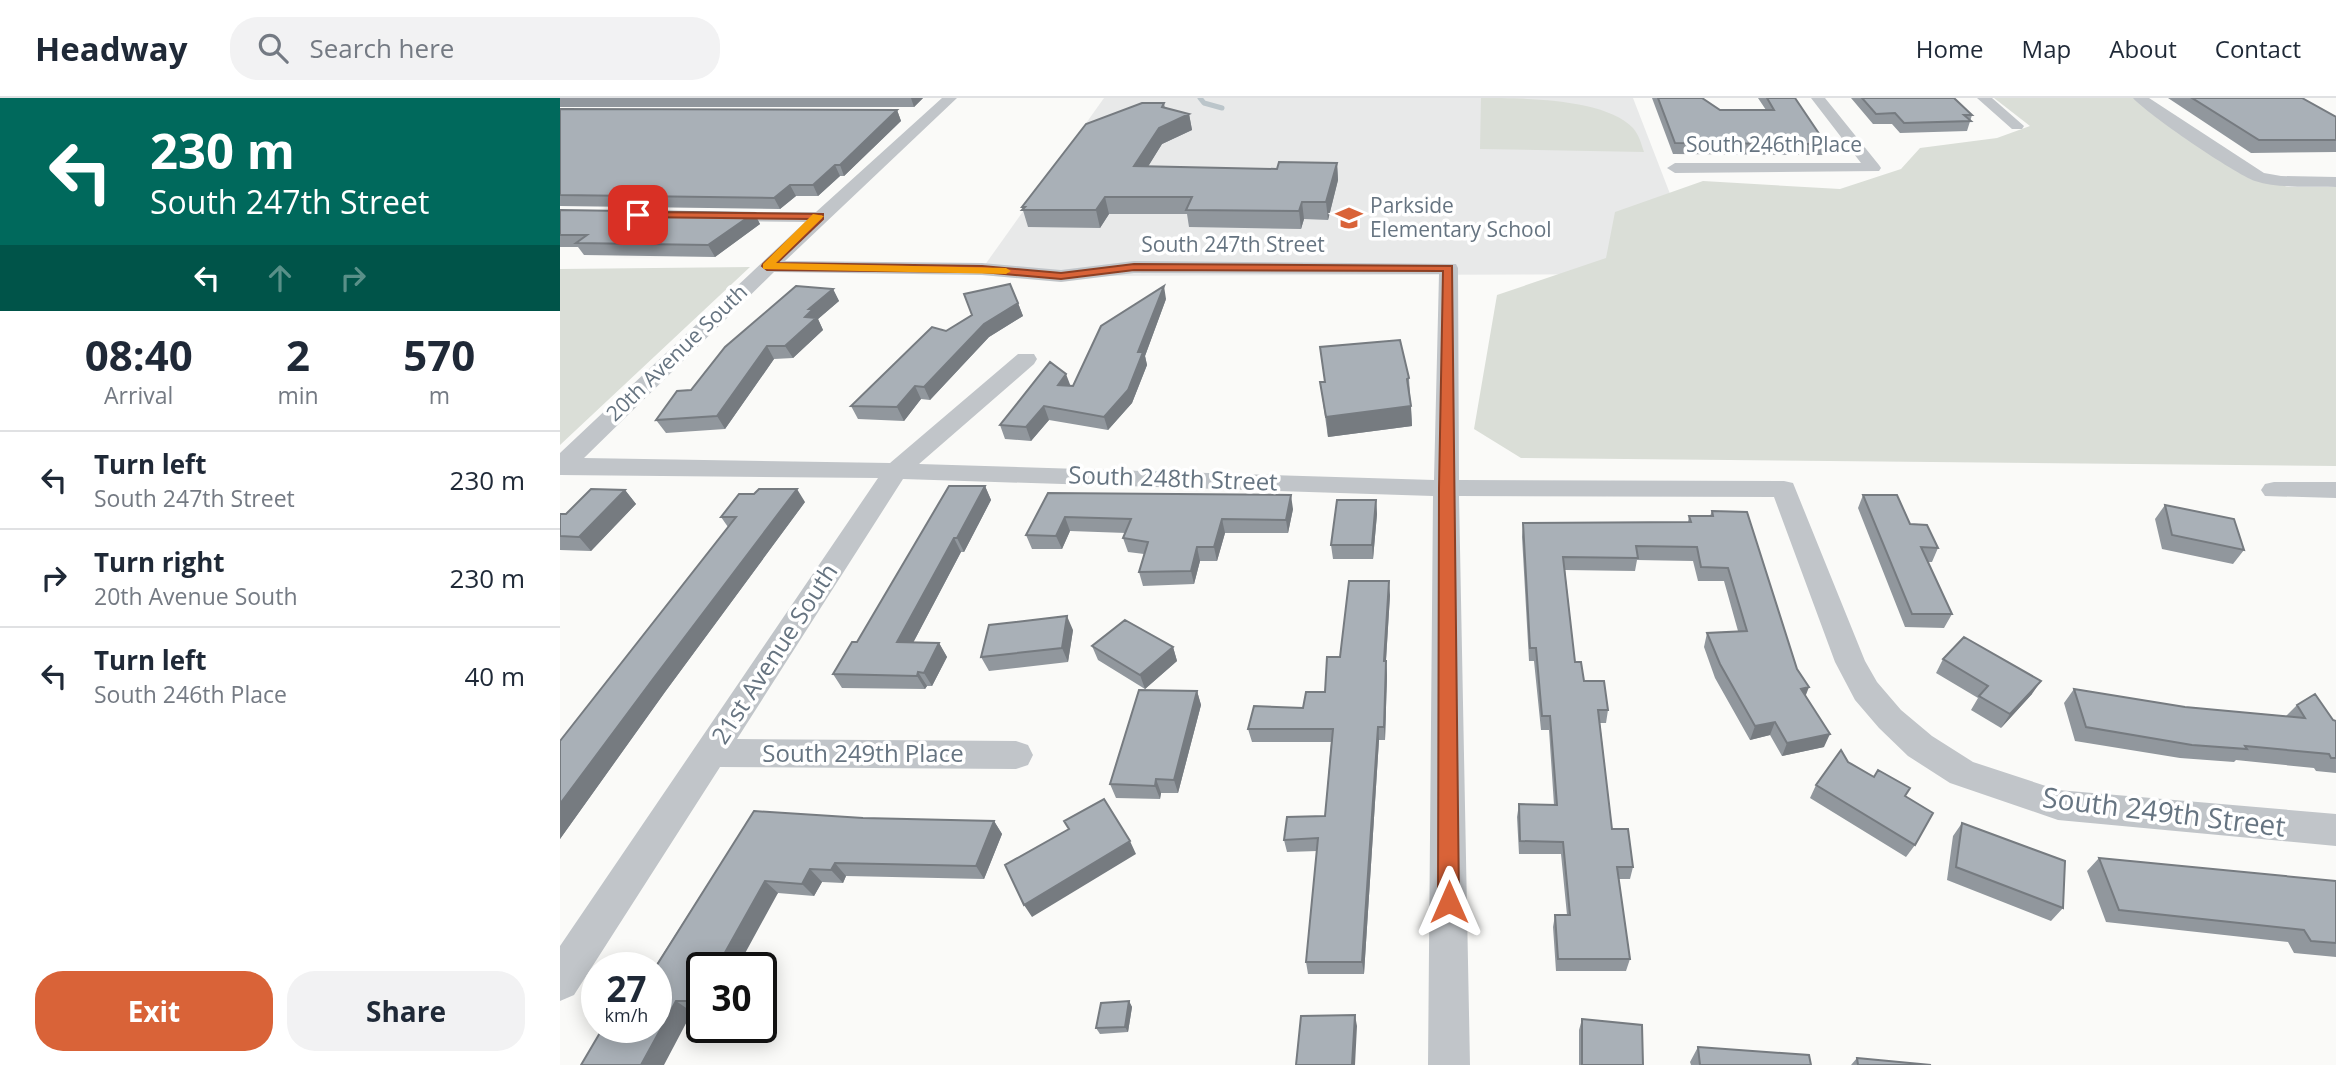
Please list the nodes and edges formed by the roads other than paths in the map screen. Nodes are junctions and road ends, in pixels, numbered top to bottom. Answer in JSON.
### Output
{"nodes":[{"id":1,"x":950,"y":98,"type":"edge"},
{"id":2,"x":1818,"y":98,"type":"edge"},
{"id":3,"x":1984,"y":98,"type":"edge"},
{"id":4,"x":2140,"y":98,"type":"edge"},
{"id":5,"x":906,"y":114,"type":"dead end"},
{"id":6,"x":933,"y":114,"type":"junction"},
{"id":7,"x":2017,"y":126,"type":"dead end"},
{"id":8,"x":1675,"y":168,"type":"dead end"},
{"id":9,"x":2336,"y":182,"type":"edge"},
{"id":10,"x":697,"y":215,"type":"edge"},
{"id":11,"x":820,"y":216,"type":"junction"},
{"id":12,"x":767,"y":266,"type":"junction"},
{"id":13,"x":1026,"y":359,"type":"dead end"},
{"id":14,"x":561,"y":466,"type":"edge"},
{"id":15,"x":896,"y":471,"type":"junction"},
{"id":16,"x":1446,"y":488,"type":"junction"},
{"id":17,"x":1784,"y":489,"type":"joint"},
{"id":18,"x":2274,"y":490,"type":"dead end"},
{"id":19,"x":2336,"y":490,"type":"edge"},
{"id":20,"x":710,"y":753,"type":"junction"},
{"id":21,"x":1016,"y":755,"type":"dead end"},
{"id":22,"x":2336,"y":830,"type":"edge"},
{"id":23,"x":560,"y":981,"type":"edge"},
{"id":24,"x":1449,"y":1065,"type":"edge"}],
"edges":[{"from":1,"to":6,"type":"street","name":"20th Avenue South"},
{"from":2,"to":8,"type":"street","name":"South 246th Place"},
{"from":3,"to":7,"type":"street"},
{"from":4,"to":9,"type":"street"},
{"from":5,"to":6,"type":"street"},
{"from":6,"to":11,"type":"street","name":"20th Avenue South"},
{"from":10,"to":11,"type":"street"},
{"from":11,"to":12,"type":"street","name":"20th Avenue South"},
{"from":12,"to":14,"type":"street","name":"20th Avenue South"},
{"from":12,"to":16,"type":"street","name":"South 247th Street"},
{"from":13,"to":15,"type":"street","name":"21st Avenue South"},
{"from":14,"to":15,"type":"street","name":"South 248th Street"},
{"from":15,"to":16,"type":"street","name":"South 248th Street"},
{"from":15,"to":20,"type":"street","name":"21st Avenue South"},
{"from":16,"to":17,"type":"street","name":"South 248th Street"},
{"from":16,"to":24,"type":"street"},
{"from":17,"to":22,"type":"street","name":"South 249th Street"},
{"from":18,"to":19,"type":"street"},
{"from":20,"to":21,"type":"street","name":"South 249th Place"},
{"from":20,"to":23,"type":"street","name":"21st Avenue South"}]}
